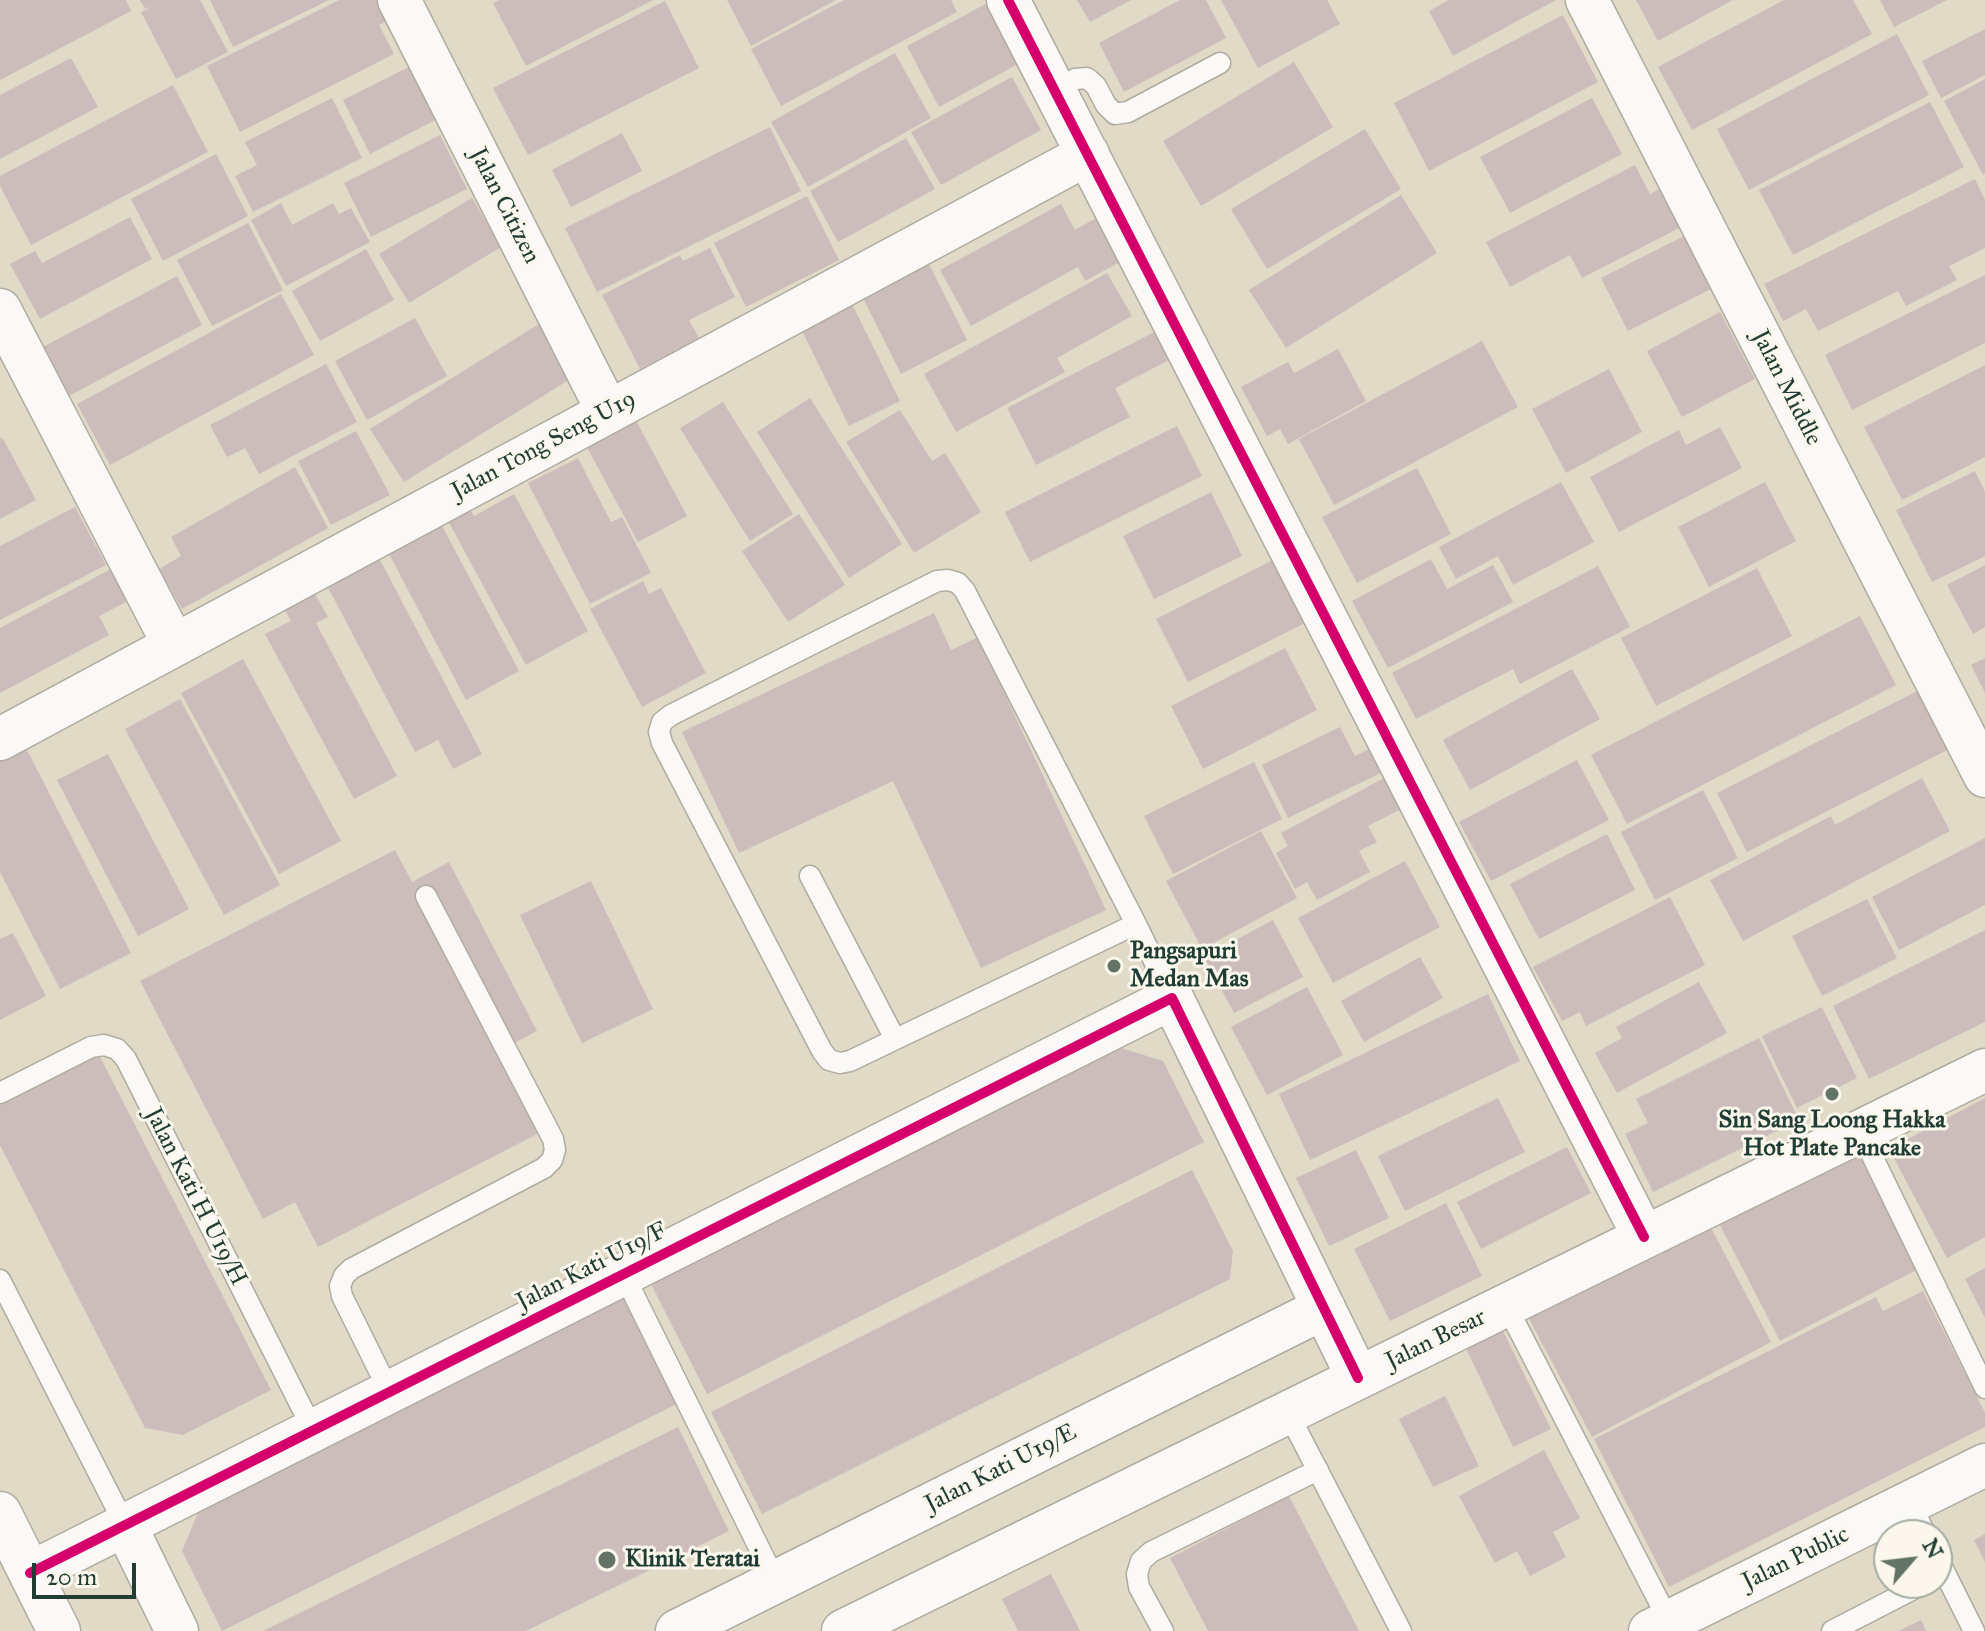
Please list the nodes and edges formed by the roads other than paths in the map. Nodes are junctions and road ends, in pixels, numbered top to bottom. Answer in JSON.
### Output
{"nodes":[{"id":1,"x":399,"y":0,"type":"edge"},
{"id":2,"x":1008,"y":0,"type":"edge"},
{"id":3,"x":1587,"y":0,"type":"edge"},
{"id":4,"x":1220,"y":63,"type":"dead end"},
{"id":5,"x":1054,"y":90,"type":"junction"},
{"id":6,"x":1088,"y":154,"type":"junction"},
{"id":7,"x":0,"y":310,"type":"edge"},
{"id":8,"x":608,"y":412,"type":"junction"},
{"id":9,"x":174,"y":645,"type":"junction"},
{"id":10,"x":0,"y":739,"type":"edge"},
{"id":11,"x":1985,"y":776,"type":"edge"},
{"id":12,"x":810,"y":876,"type":"dead end"},
{"id":13,"x":426,"y":896,"type":"dead end"},
{"id":14,"x":1136,"y":924,"type":"junction"},
{"id":15,"x":1172,"y":998,"type":"junction"},
{"id":16,"x":895,"y":1039,"type":"junction"},
{"id":17,"x":1985,"y":1070,"type":"edge"},
{"id":18,"x":0,"y":1093,"type":"edge"},
{"id":19,"x":1860,"y":1131,"type":"junction"},
{"id":20,"x":1644,"y":1237,"type":"junction"},
{"id":21,"x":623,"y":1273,"type":"junction"},
{"id":22,"x":0,"y":1280,"type":"edge"},
{"id":23,"x":1506,"y":1305,"type":"junction"},
{"id":24,"x":1324,"y":1308,"type":"junction"},
{"id":25,"x":1358,"y":1378,"type":"junction"},
{"id":26,"x":1985,"y":1388,"type":"edge"},
{"id":27,"x":389,"y":1391,"type":"junction"},
{"id":28,"x":1288,"y":1413,"type":"junction"},
{"id":29,"x":313,"y":1430,"type":"junction"},
{"id":30,"x":1985,"y":1465,"type":"edge"},
{"id":31,"x":1318,"y":1470,"type":"junction"},
{"id":32,"x":1918,"y":1519,"type":"edge"},
{"id":33,"x":125,"y":1525,"type":"junction"},
{"id":34,"x":1873,"y":1538,"type":"edge"},
{"id":35,"x":12,"y":1547,"type":"edge"},
{"id":36,"x":776,"y":1582,"type":"junction"},
{"id":37,"x":1953,"y":1593,"type":"edge"},
{"id":38,"x":1894,"y":1599,"type":"edge"},
{"id":39,"x":1665,"y":1628,"type":"edge"},
{"id":40,"x":59,"y":1631,"type":"edge"},
{"id":41,"x":177,"y":1631,"type":"edge"},
{"id":42,"x":677,"y":1631,"type":"edge"},
{"id":43,"x":843,"y":1631,"type":"edge"},
{"id":44,"x":1163,"y":1631,"type":"edge"},
{"id":45,"x":1401,"y":1631,"type":"edge"},
{"id":46,"x":1832,"y":1631,"type":"edge"},
{"id":47,"x":1974,"y":1631,"type":"edge"}],
"edges":[{"from":1,"to":8,"type":"street","name":"Jalan Citizen"},
{"from":2,"to":5,"type":"street"},
{"from":3,"to":11,"type":"street","name":"Jalan Middle"},
{"from":4,"to":5,"type":"lane"},
{"from":5,"to":6,"type":"street"},
{"from":6,"to":8,"type":"street","name":"Jalan Tong Seng U19"},
{"from":6,"to":20,"type":"street"},
{"from":7,"to":9,"type":"street"},
{"from":8,"to":9,"type":"street","name":"Jalan Tong Seng U19"},
{"from":9,"to":10,"type":"street","name":"Jalan Tong Seng U19"},
{"from":12,"to":16,"type":"lane"},
{"from":13,"to":27,"type":"lane"},
{"from":14,"to":15,"type":"lane"},
{"from":14,"to":16,"type":"lane"},
{"from":14,"to":16,"type":"lane"},
{"from":15,"to":21,"type":"street","name":"Jalan Kati U19/F"},
{"from":15,"to":24,"type":"street"},
{"from":17,"to":19,"type":"street","name":"Jalan Besar"},
{"from":18,"to":29,"type":"lane","name":"Jalan Kati H U19/H"},
{"from":19,"to":20,"type":"street","name":"Jalan Besar"},
{"from":19,"to":26,"type":"lane"},
{"from":20,"to":23,"type":"street","name":"Jalan Besar"},
{"from":21,"to":27,"type":"street","name":"Jalan Kati U19/F"},
{"from":21,"to":36,"type":"lane"},
{"from":22,"to":33,"type":"lane"},
{"from":23,"to":25,"type":"street","name":"Jalan Besar"},
{"from":23,"to":39,"type":"lane"},
{"from":24,"to":25,"type":"street"},
{"from":24,"to":36,"type":"street","name":"Jalan Kati U19/E"},
{"from":25,"to":28,"type":"street","name":"Jalan Besar"},
{"from":27,"to":29,"type":"street","name":"Jalan Kati U19/F"},
{"from":28,"to":31,"type":"lane"},
{"from":28,"to":43,"type":"street","name":"Jalan Besar"},
{"from":29,"to":33,"type":"street","name":"Jalan Kati U19/F"},
{"from":30,"to":32,"type":"street","name":"Jalan Public"},
{"from":31,"to":44,"type":"lane"},
{"from":31,"to":45,"type":"lane"},
{"from":33,"to":35,"type":"street","name":"Jalan Kati U19/F"},
{"from":33,"to":41,"type":"street"},
{"from":34,"to":39,"type":"street","name":"Jalan Public"},
{"from":35,"to":40,"type":"street"},
{"from":36,"to":42,"type":"street","name":"Jalan Kati U19/E"},
{"from":37,"to":47,"type":"lane"},
{"from":38,"to":46,"type":"lane"}]}
